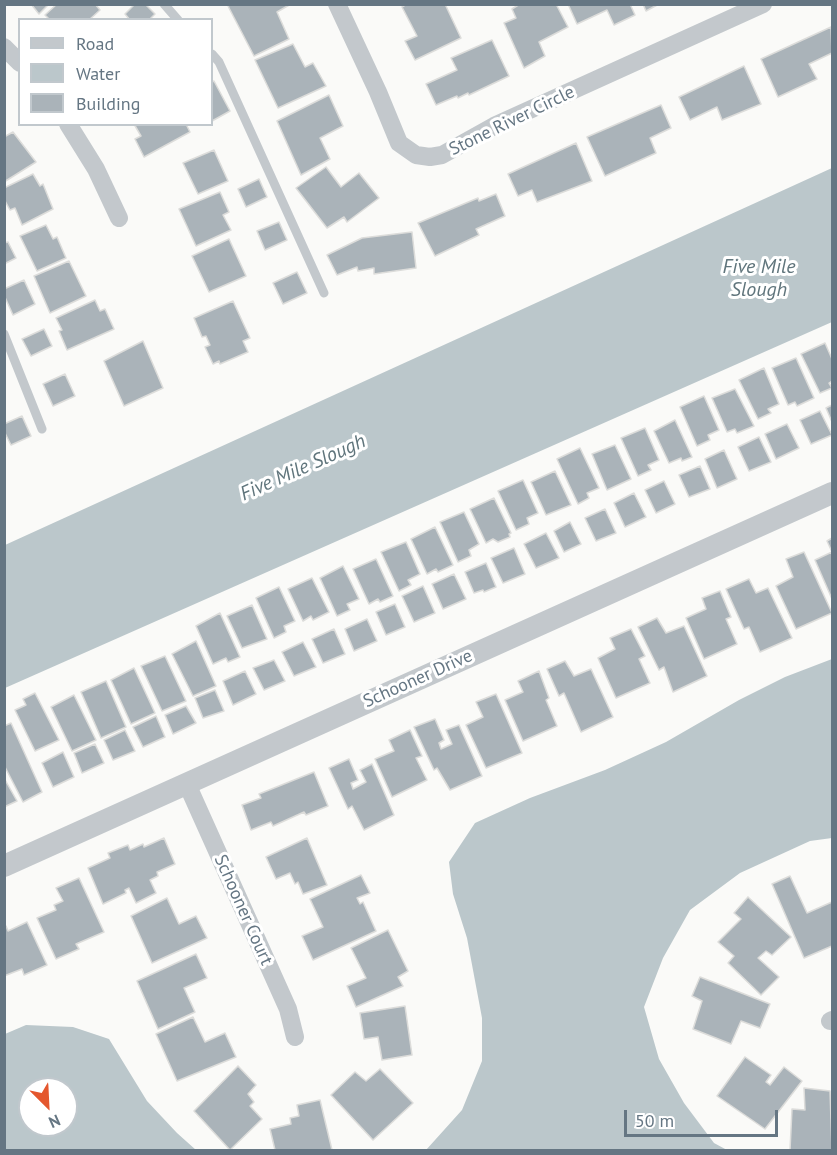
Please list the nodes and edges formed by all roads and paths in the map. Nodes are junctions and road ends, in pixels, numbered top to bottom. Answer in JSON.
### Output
{"nodes":[{"id":1,"x":164,"y":4,"type":"edge"},
{"id":2,"x":337,"y":4,"type":"edge"},
{"id":3,"x":764,"y":4,"type":"edge"},
{"id":4,"x":176,"y":18,"type":"edge"},
{"id":5,"x":4,"y":47,"type":"edge"},
{"id":6,"x":213,"y":55,"type":"edge"},
{"id":7,"x":18,"y":61,"type":"edge"},
{"id":8,"x":69,"y":126,"type":"edge"},
{"id":9,"x":119,"y":218,"type":"dead end"},
{"id":10,"x":324,"y":293,"type":"dead end"},
{"id":11,"x":4,"y":334,"type":"edge"},
{"id":12,"x":42,"y":429,"type":"dead end"},
{"id":13,"x":832,"y":493,"type":"edge"},
{"id":14,"x":187,"y":784,"type":"junction"},
{"id":15,"x":4,"y":866,"type":"edge"},
{"id":16,"x":295,"y":1037,"type":"dead end"}],
"edges":[{"from":1,"to":4,"type":"lane"},
{"from":2,"to":3,"type":"street","name":"Stone River Circle"},
{"from":5,"to":7,"type":"street"},
{"from":6,"to":10,"type":"lane"},
{"from":8,"to":9,"type":"street"},
{"from":11,"to":12,"type":"lane"},
{"from":13,"to":14,"type":"street","name":"Schooner Drive"},
{"from":14,"to":15,"type":"street","name":"Schooner Drive"},
{"from":14,"to":16,"type":"street","name":"Schooner Court"}]}
